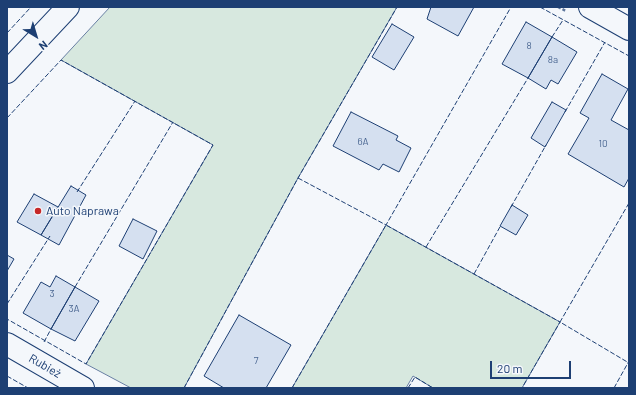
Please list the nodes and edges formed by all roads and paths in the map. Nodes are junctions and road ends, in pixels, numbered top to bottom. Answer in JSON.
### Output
{"nodes":[{"id":1,"x":68,"y":7,"type":"edge"},
{"id":2,"x":590,"y":7,"type":"edge"},
{"id":3,"x":629,"y":29,"type":"edge"},
{"id":4,"x":7,"y":72,"type":"edge"},
{"id":5,"x":7,"y":344,"type":"edge"},
{"id":6,"x":83,"y":388,"type":"edge"}],
"edges":[{"from":1,"to":4,"type":"street"},
{"from":2,"to":3,"type":"street"},
{"from":5,"to":6,"type":"street","name":"Rubież"}]}
